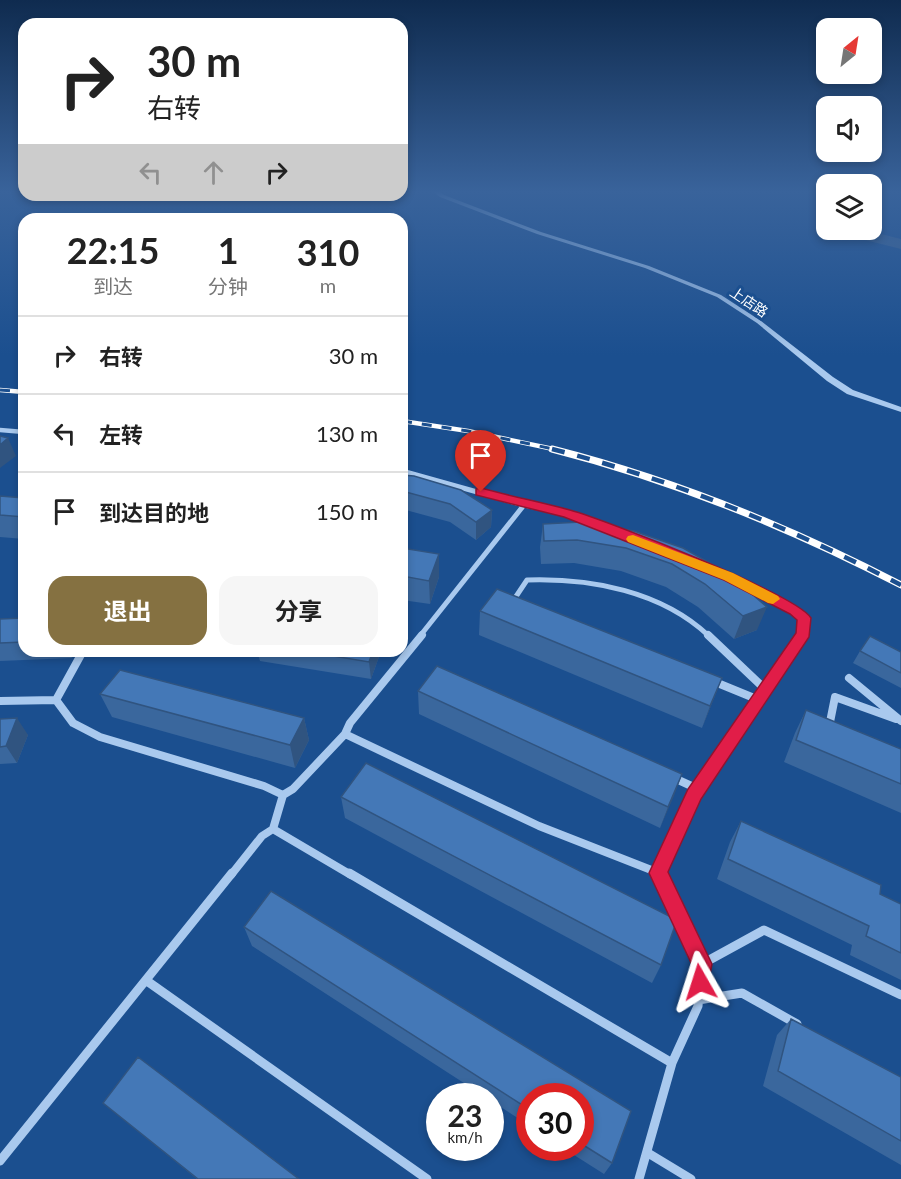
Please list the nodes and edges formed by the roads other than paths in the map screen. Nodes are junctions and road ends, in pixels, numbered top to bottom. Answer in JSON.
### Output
{"nodes":[{"id":1,"x":577,"y":245,"type":"edge"},
{"id":2,"x":901,"y":410,"type":"edge"},
{"id":3,"x":0,"y":430,"type":"edge"},
{"id":4,"x":18,"y":432,"type":"edge"},
{"id":5,"x":408,"y":473,"type":"edge"},
{"id":6,"x":524,"y":504,"type":"junction"},
{"id":7,"x":610,"y":530,"type":"edge"},
{"id":8,"x":728,"y":577,"type":"edge"},
{"id":9,"x":523,"y":605,"type":"edge"},
{"id":10,"x":408,"y":652,"type":"edge"},
{"id":11,"x":80,"y":657,"type":"edge"},
{"id":12,"x":404,"y":657,"type":"edge"},
{"id":13,"x":705,"y":678,"type":"edge"},
{"id":14,"x":849,"y":678,"type":"dead end"},
{"id":15,"x":766,"y":690,"type":"junction"},
{"id":16,"x":56,"y":700,"type":"junction"},
{"id":17,"x":759,"y":700,"type":"junction"},
{"id":18,"x":0,"y":701,"type":"edge"},
{"id":19,"x":899,"y":720,"type":"edge"},
{"id":20,"x":838,"y":731,"type":"edge"},
{"id":21,"x":345,"y":734,"type":"junction"},
{"id":22,"x":666,"y":774,"type":"edge"},
{"id":23,"x":698,"y":789,"type":"junction"},
{"id":24,"x":283,"y":795,"type":"junction"},
{"id":25,"x":273,"y":829,"type":"junction"},
{"id":26,"x":659,"y":873,"type":"junction"},
{"id":27,"x":702,"y":964,"type":"junction"},
{"id":28,"x":147,"y":981,"type":"junction"},
{"id":29,"x":901,"y":995,"type":"edge"},
{"id":30,"x":698,"y":1000,"type":"junction"},
{"id":31,"x":801,"y":1026,"type":"edge"},
{"id":32,"x":672,"y":1063,"type":"junction"},
{"id":33,"x":648,"y":1153,"type":"junction"},
{"id":34,"x":0,"y":1161,"type":"edge"},
{"id":35,"x":427,"y":1179,"type":"edge"},
{"id":36,"x":639,"y":1179,"type":"edge"},
{"id":37,"x":691,"y":1179,"type":"edge"}],
"edges":[{"from":1,"to":2,"type":"street","name":"上店路"},
{"from":3,"to":4,"type":"street"},
{"from":5,"to":6,"type":"street"},
{"from":6,"to":7,"type":"street"},
{"from":6,"to":10,"type":"street"},
{"from":8,"to":15,"type":"street"},
{"from":9,"to":15,"type":"street"},
{"from":11,"to":16,"type":"street"},
{"from":12,"to":21,"type":"street"},
{"from":13,"to":17,"type":"street"},
{"from":14,"to":19,"type":"street"},
{"from":15,"to":17,"type":"street"},
{"from":16,"to":18,"type":"street"},
{"from":16,"to":24,"type":"street"},
{"from":17,"to":23,"type":"street"},
{"from":19,"to":20,"type":"street"},
{"from":21,"to":24,"type":"street"},
{"from":21,"to":26,"type":"street"},
{"from":22,"to":23,"type":"street"},
{"from":23,"to":26,"type":"street"},
{"from":24,"to":25,"type":"street"},
{"from":25,"to":28,"type":"street"},
{"from":25,"to":32,"type":"street"},
{"from":26,"to":27,"type":"street"},
{"from":27,"to":29,"type":"street"},
{"from":27,"to":30,"type":"street"},
{"from":28,"to":34,"type":"street"},
{"from":28,"to":35,"type":"street"},
{"from":30,"to":31,"type":"street"},
{"from":30,"to":32,"type":"street"},
{"from":32,"to":33,"type":"street"},
{"from":33,"to":36,"type":"street"},
{"from":33,"to":37,"type":"street"}]}
